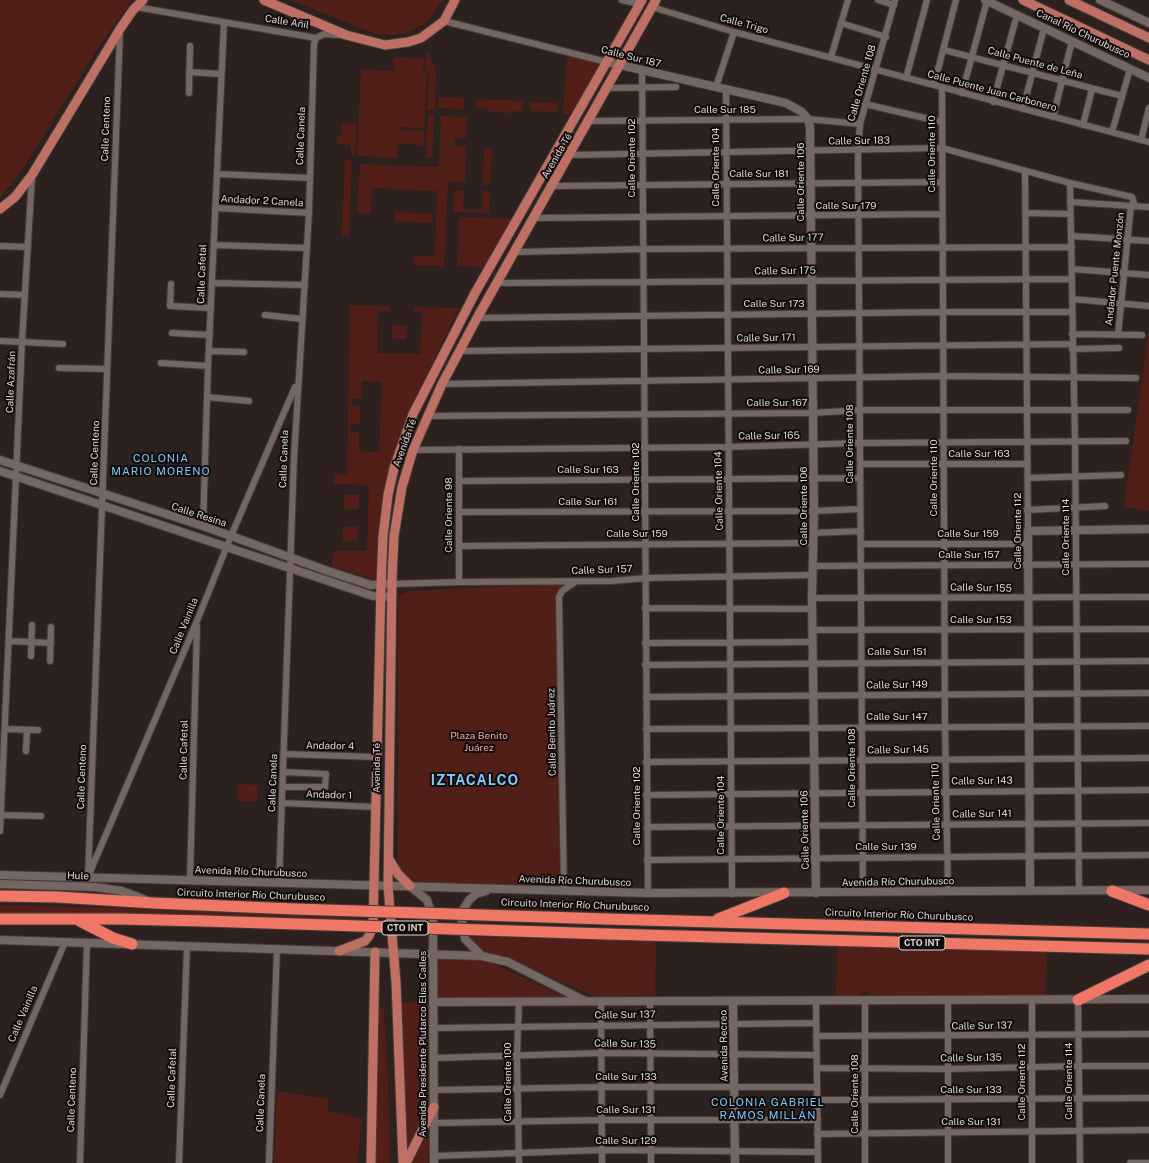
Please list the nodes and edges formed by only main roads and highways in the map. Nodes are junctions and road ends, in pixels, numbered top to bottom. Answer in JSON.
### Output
{"nodes":[{"id":1,"x":143,"y":0,"type":"edge"},
{"id":2,"x":264,"y":0,"type":"edge"},
{"id":3,"x":455,"y":0,"type":"edge"},
{"id":4,"x":1023,"y":0,"type":"edge"},
{"id":5,"x":1069,"y":0,"type":"edge"},
{"id":6,"x":641,"y":2,"type":"edge"},
{"id":7,"x":654,"y":4,"type":"edge"},
{"id":8,"x":1149,"y":38,"type":"edge"},
{"id":9,"x":1149,"y":60,"type":"edge"},
{"id":10,"x":0,"y":209,"type":"edge"},
{"id":11,"x":388,"y":858,"type":"junction"},
{"id":12,"x":410,"y":886,"type":"road end"},
{"id":13,"x":1112,"y":891,"type":"road end"},
{"id":14,"x":784,"y":893,"type":"road end"},
{"id":15,"x":0,"y":896,"type":"edge"},
{"id":16,"x":1149,"y":905,"type":"edge"},
{"id":17,"x":0,"y":919,"type":"edge"},
{"id":18,"x":77,"y":920,"type":"junction"},
{"id":19,"x":709,"y":922,"type":"junction"},
{"id":20,"x":1149,"y":934,"type":"edge"},
{"id":21,"x":132,"y":944,"type":"road end"},
{"id":22,"x":1149,"y":949,"type":"edge"},
{"id":23,"x":339,"y":951,"type":"road end"},
{"id":24,"x":375,"y":952,"type":"road end"},
{"id":25,"x":1149,"y":965,"type":"edge"},
{"id":26,"x":1078,"y":1000,"type":"road end"},
{"id":27,"x":434,"y":1107,"type":"road end"},
{"id":28,"x":371,"y":1163,"type":"edge"},
{"id":29,"x":403,"y":1163,"type":"edge"},
{"id":30,"x":406,"y":1163,"type":"edge"}],
"edges":[{"from":1,"to":10,"type":"main road"},
{"from":2,"to":3,"type":"main road","name":"Calle Añil"},
{"from":4,"to":9,"type":"main road","name":"Canal Río Churubusco"},
{"from":5,"to":8,"type":"main road"},
{"from":6,"to":23,"type":"main road","name":"Avenida Té"},
{"from":7,"to":11,"type":"main road","name":"Avenida Té"},
{"from":11,"to":12,"type":"main road"},
{"from":11,"to":29,"type":"main road","name":"Avenida Té"},
{"from":13,"to":16,"type":"highway"},
{"from":14,"to":19,"type":"highway"},
{"from":15,"to":19,"type":"highway","name":"Circuito Interior Río Churubusco","number":"CTO INT","bridge":true},
{"from":17,"to":18,"type":"highway","number":"CTO INT"},
{"from":18,"to":21,"type":"highway"},
{"from":18,"to":22,"type":"highway","number":"CTO INT","bridge":true},
{"from":19,"to":20,"type":"highway","name":"Circuito Interior Río Churubusco","number":"CTO INT"},
{"from":24,"to":28,"type":"main road"},
{"from":25,"to":26,"type":"highway"},
{"from":27,"to":30,"type":"main road"}]}
